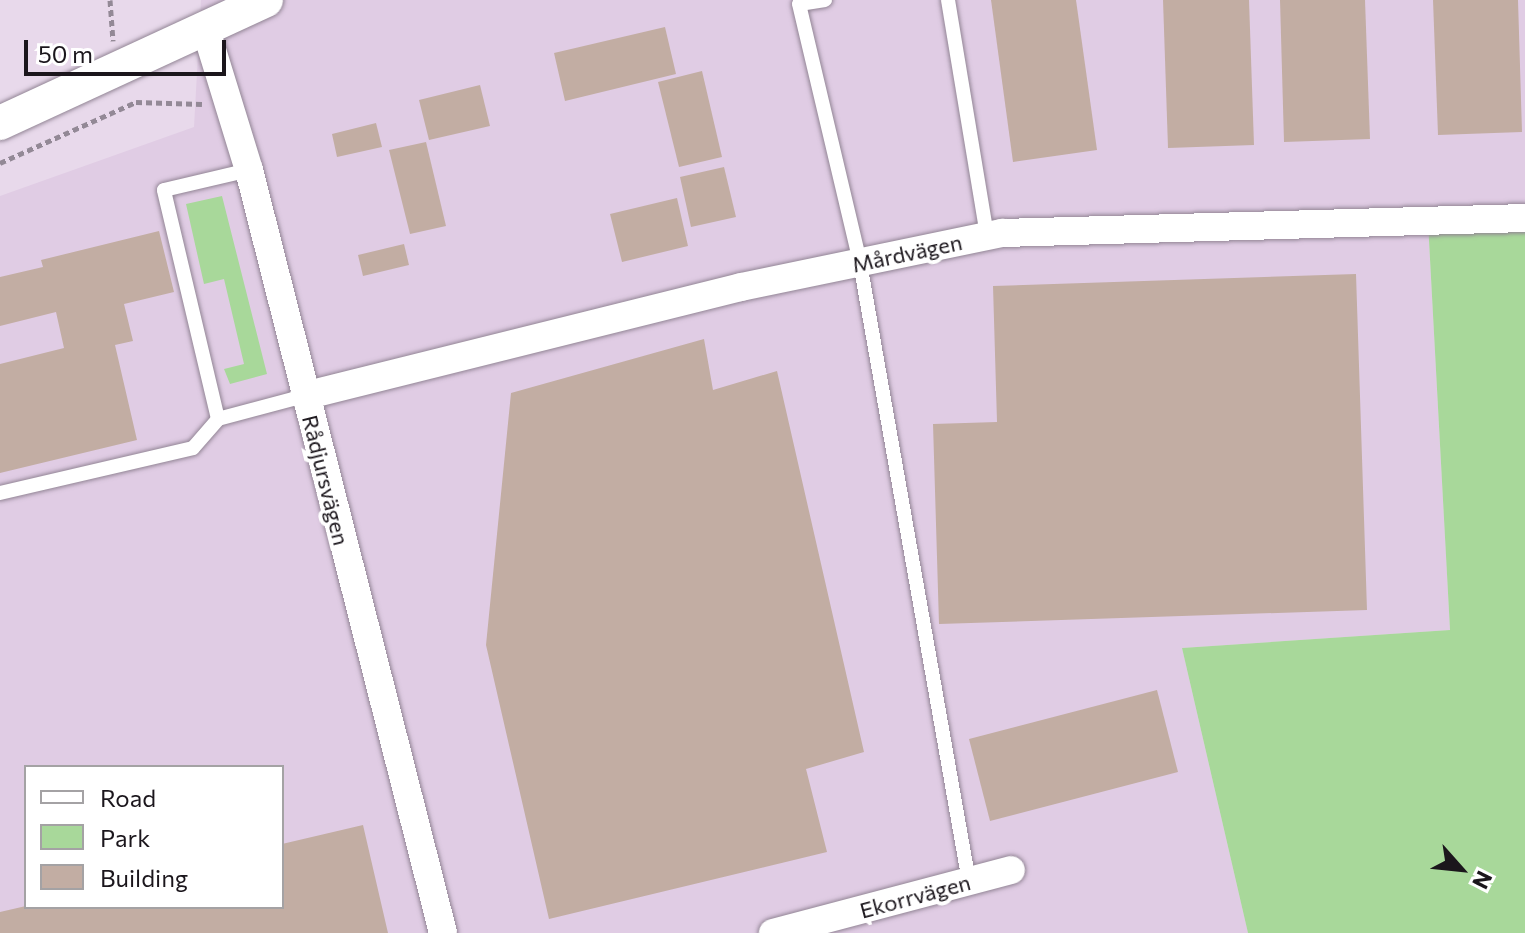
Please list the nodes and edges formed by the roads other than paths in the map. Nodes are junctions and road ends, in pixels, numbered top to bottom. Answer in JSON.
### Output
{"nodes":[{"id":1,"x":266,"y":0,"type":"edge"},
{"id":2,"x":825,"y":0,"type":"edge"},
{"id":3,"x":948,"y":0,"type":"edge"},
{"id":4,"x":205,"y":27,"type":"junction"},
{"id":5,"x":122,"y":64,"type":"junction"},
{"id":6,"x":0,"y":105,"type":"edge"},
{"id":7,"x":0,"y":123,"type":"edge"},
{"id":8,"x":249,"y":170,"type":"junction"},
{"id":9,"x":1525,"y":218,"type":"edge"},
{"id":10,"x":987,"y":236,"type":"junction"},
{"id":11,"x":860,"y":263,"type":"junction"},
{"id":12,"x":304,"y":396,"type":"junction"},
{"id":13,"x":218,"y":419,"type":"junction"},
{"id":14,"x":0,"y":493,"type":"edge"},
{"id":15,"x":1011,"y":870,"type":"dead end"},
{"id":16,"x":969,"y":882,"type":"junction"},
{"id":17,"x":443,"y":933,"type":"edge"},
{"id":18,"x":773,"y":933,"type":"edge"}],
"edges":[{"from":1,"to":4,"type":"street"},
{"from":2,"to":11,"type":"lane"},
{"from":3,"to":10,"type":"lane"},
{"from":4,"to":5,"type":"street"},
{"from":4,"to":8,"type":"street","name":"Rådjursvägen"},
{"from":5,"to":6,"type":"street"},
{"from":5,"to":7,"type":"street"},
{"from":8,"to":12,"type":"street","name":"Rådjursvägen"},
{"from":8,"to":13,"type":"lane"},
{"from":9,"to":10,"type":"street","name":"Mårdvägen"},
{"from":10,"to":11,"type":"street","name":"Mårdvägen"},
{"from":11,"to":12,"type":"street","name":"Mårdvägen"},
{"from":11,"to":16,"type":"lane"},
{"from":12,"to":13,"type":"lane"},
{"from":12,"to":17,"type":"street","name":"Rådjursvägen"},
{"from":13,"to":14,"type":"lane"},
{"from":15,"to":16,"type":"street","name":"Ekorrvägen"},
{"from":16,"to":18,"type":"street","name":"Ekorrvägen"}]}
